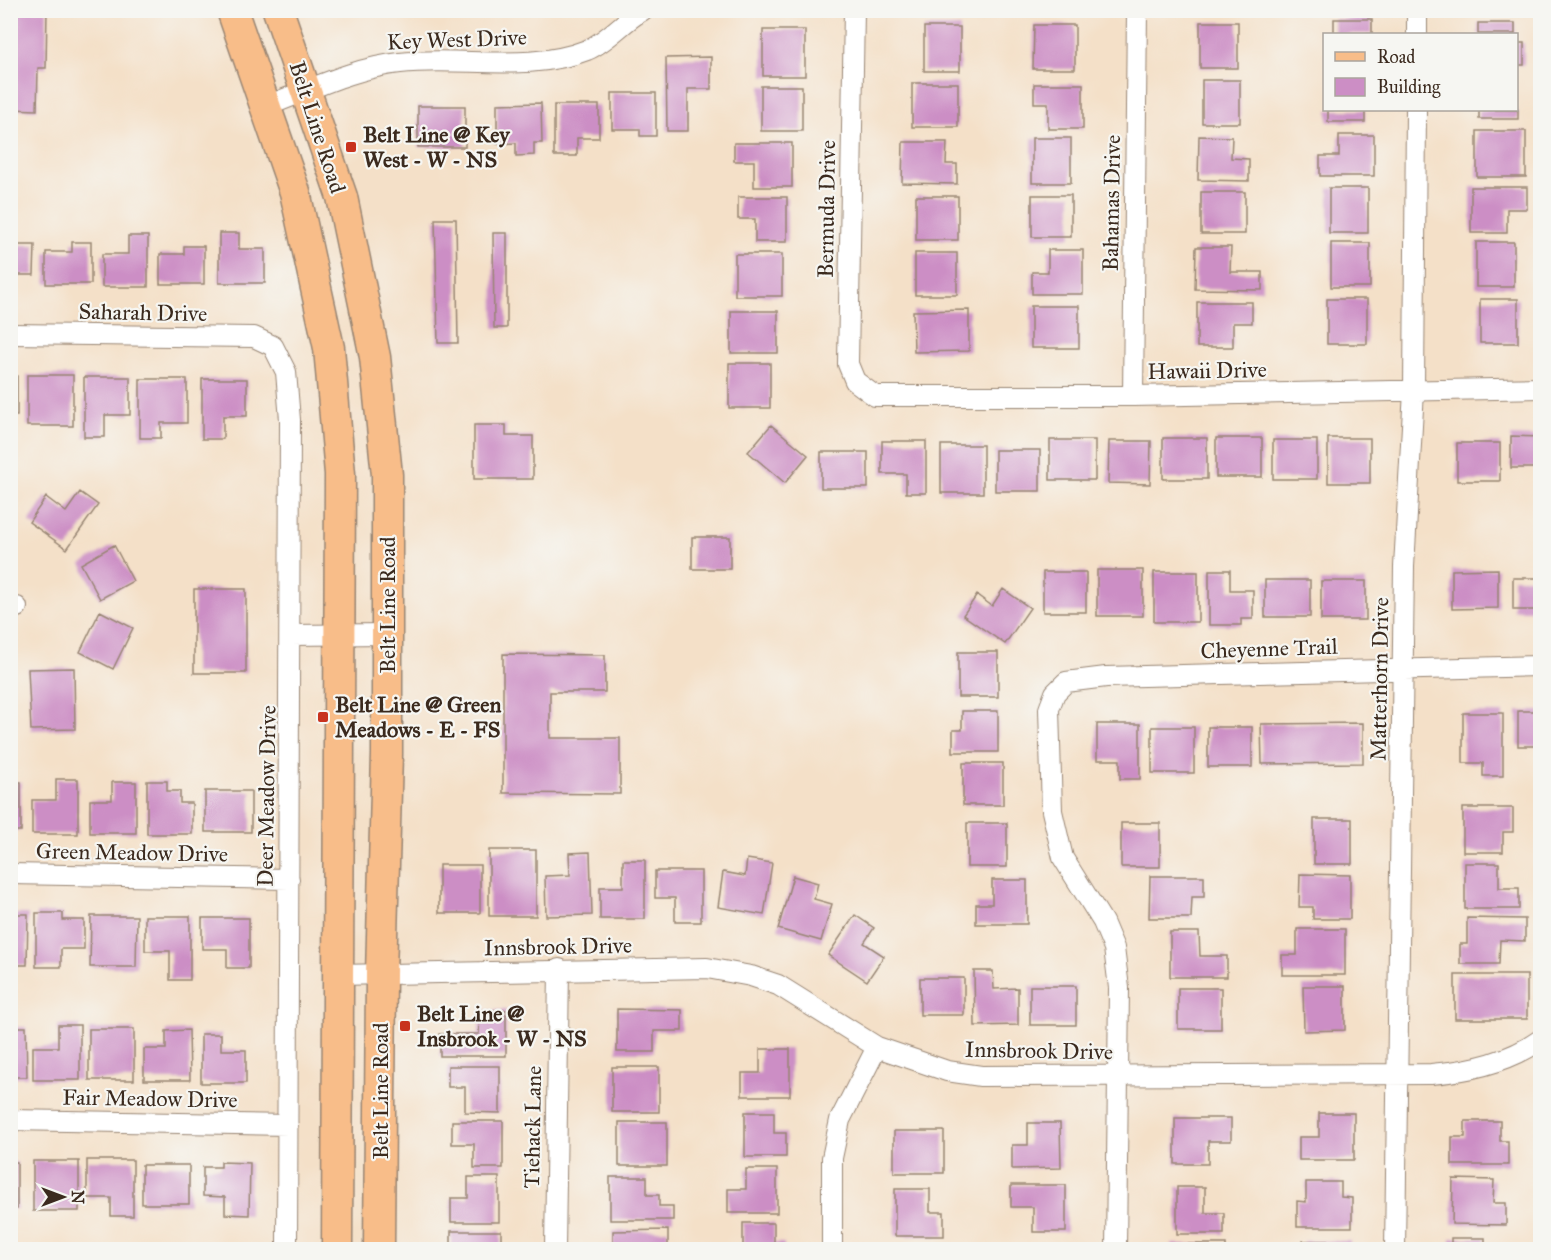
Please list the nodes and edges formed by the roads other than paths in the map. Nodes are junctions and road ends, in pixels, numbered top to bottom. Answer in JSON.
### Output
{"nodes":[{"id":1,"x":232,"y":10,"type":"edge"},
{"id":2,"x":278,"y":10,"type":"edge"},
{"id":3,"x":643,"y":10,"type":"edge"},
{"id":4,"x":854,"y":10,"type":"edge"},
{"id":5,"x":1137,"y":10,"type":"edge"},
{"id":6,"x":1417,"y":10,"type":"edge"},
{"id":7,"x":1417,"y":33,"type":"edge"},
{"id":8,"x":308,"y":91,"type":"junction"},
{"id":9,"x":266,"y":106,"type":"junction"},
{"id":10,"x":1416,"y":111,"type":"edge"},
{"id":11,"x":10,"y":334,"type":"edge"},
{"id":12,"x":273,"y":346,"type":"joint"},
{"id":13,"x":1540,"y":388,"type":"edge"},
{"id":14,"x":1414,"y":391,"type":"junction"},
{"id":15,"x":875,"y":396,"type":"joint"},
{"id":16,"x":1133,"y":396,"type":"junction"},
{"id":17,"x":387,"y":634,"type":"junction"},
{"id":18,"x":291,"y":635,"type":"junction"},
{"id":19,"x":340,"y":635,"type":"junction"},
{"id":20,"x":1540,"y":666,"type":"edge"},
{"id":21,"x":1404,"y":668,"type":"junction"},
{"id":22,"x":10,"y":874,"type":"edge"},
{"id":23,"x":289,"y":879,"type":"junction"},
{"id":24,"x":559,"y":969,"type":"junction"},
{"id":25,"x":381,"y":974,"type":"junction"},
{"id":26,"x":338,"y":975,"type":"junction"},
{"id":27,"x":1540,"y":1040,"type":"edge"},
{"id":28,"x":877,"y":1047,"type":"junction"},
{"id":29,"x":1398,"y":1073,"type":"junction"},
{"id":30,"x":1119,"y":1076,"type":"junction"},
{"id":31,"x":10,"y":1120,"type":"edge"},
{"id":32,"x":288,"y":1125,"type":"junction"},
{"id":33,"x":287,"y":1250,"type":"edge"},
{"id":34,"x":337,"y":1250,"type":"edge"},
{"id":35,"x":379,"y":1250,"type":"edge"},
{"id":36,"x":555,"y":1250,"type":"edge"},
{"id":37,"x":832,"y":1250,"type":"edge"},
{"id":38,"x":1116,"y":1250,"type":"edge"},
{"id":39,"x":1395,"y":1250,"type":"edge"}],
"edges":[{"from":1,"to":9,"type":"main road","name":"Belt Line Road"},
{"from":2,"to":8,"type":"main road","name":"Belt Line Road"},
{"from":3,"to":8,"type":"street","name":"Key West Drive"},
{"from":4,"to":15,"type":"street","name":"Bermuda Drive"},
{"from":5,"to":16,"type":"street","name":"Bahamas Drive"},
{"from":6,"to":7,"type":"street"},
{"from":8,"to":9,"type":"street","name":"Key West Drive"},
{"from":8,"to":17,"type":"main road","name":"Belt Line Road"},
{"from":9,"to":19,"type":"main road","name":"Belt Line Road"},
{"from":10,"to":14,"type":"street","name":"Matterhorn Drive"},
{"from":11,"to":12,"type":"street","name":"Saharah Drive"},
{"from":12,"to":18,"type":"street","name":"Deer Meadow Drive"},
{"from":13,"to":14,"type":"street","name":"Hawaii Drive"},
{"from":14,"to":16,"type":"street","name":"Hawaii Drive"},
{"from":14,"to":21,"type":"street","name":"Matterhorn Drive"},
{"from":15,"to":16,"type":"street","name":"Hawaii Drive"},
{"from":17,"to":19,"type":"street"},
{"from":17,"to":25,"type":"main road","name":"Belt Line Road"},
{"from":18,"to":19,"type":"street"},
{"from":18,"to":23,"type":"street","name":"Deer Meadow Drive"},
{"from":19,"to":26,"type":"main road","name":"Belt Line Road"},
{"from":20,"to":21,"type":"street","name":"Cheyenne Trail"},
{"from":21,"to":29,"type":"street","name":"Matterhorn Drive"},
{"from":21,"to":30,"type":"street","name":"Cheyenne Trail"},
{"from":22,"to":23,"type":"street","name":"Green Meadow Drive"},
{"from":23,"to":32,"type":"street","name":"Deer Meadow Drive"},
{"from":24,"to":25,"type":"street","name":"Innsbrook Drive"},
{"from":24,"to":28,"type":"street","name":"Innsbrook Drive"},
{"from":24,"to":36,"type":"street","name":"Tiehack Lane"},
{"from":25,"to":26,"type":"street","name":"Innsbrook Drive"},
{"from":25,"to":35,"type":"main road","name":"Belt Line Road"},
{"from":26,"to":34,"type":"main road","name":"Belt Line Road"},
{"from":27,"to":29,"type":"street","name":"Innsbrook Drive"},
{"from":28,"to":30,"type":"street","name":"Innsbrook Drive"},
{"from":28,"to":37,"type":"street"},
{"from":29,"to":30,"type":"street","name":"Innsbrook Drive"},
{"from":29,"to":39,"type":"street","name":"Matterhorn Drive"},
{"from":30,"to":38,"type":"street","name":"Cheyenne Trail"},
{"from":31,"to":32,"type":"street","name":"Fair Meadow Drive"},
{"from":32,"to":33,"type":"street","name":"Deer Meadow Drive"}]}
